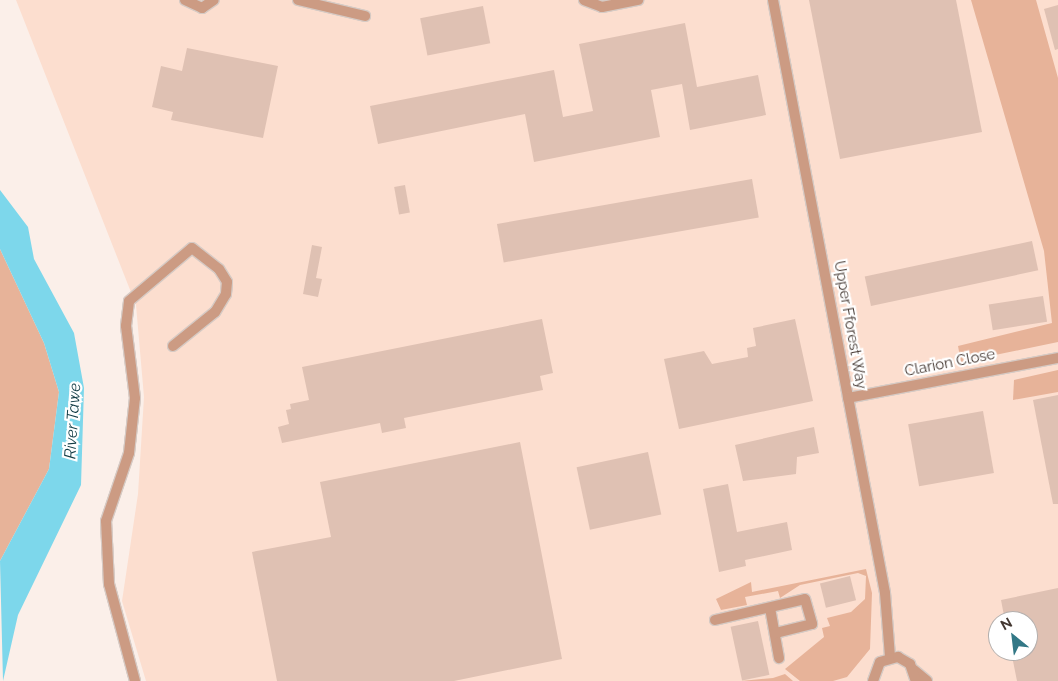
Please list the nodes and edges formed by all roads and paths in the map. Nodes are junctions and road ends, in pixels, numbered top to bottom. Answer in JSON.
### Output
{"nodes":[{"id":1,"x":185,"y":0,"type":"edge"},
{"id":2,"x":214,"y":0,"type":"edge"},
{"id":3,"x":298,"y":0,"type":"edge"},
{"id":4,"x":584,"y":0,"type":"edge"},
{"id":5,"x":638,"y":0,"type":"edge"},
{"id":6,"x":773,"y":0,"type":"edge"},
{"id":7,"x":365,"y":16,"type":"dead end"},
{"id":8,"x":173,"y":346,"type":"dead end"},
{"id":9,"x":1058,"y":358,"type":"edge"},
{"id":10,"x":848,"y":398,"type":"junction"},
{"id":11,"x":770,"y":608,"type":"junction"},
{"id":12,"x":715,"y":620,"type":"dead end"},
{"id":13,"x":775,"y":633,"type":"junction"},
{"id":14,"x":890,"y":657,"type":"junction"},
{"id":15,"x":779,"y":658,"type":"dead end"},
{"id":16,"x":914,"y":670,"type":"junction"},
{"id":17,"x":873,"y":677,"type":"edge"},
{"id":18,"x":135,"y":681,"type":"edge"},
{"id":19,"x":863,"y":681,"type":"edge"},
{"id":20,"x":916,"y":681,"type":"edge"},
{"id":21,"x":927,"y":681,"type":"edge"}],
"edges":[{"from":1,"to":2,"type":"street"},
{"from":3,"to":7,"type":"street"},
{"from":4,"to":5,"type":"street"},
{"from":6,"to":10,"type":"street","name":"Upper Fforest Way"},
{"from":8,"to":18,"type":"street"},
{"from":9,"to":10,"type":"street","name":"Clarion Close"},
{"from":10,"to":14,"type":"street","name":"Upper Fforest Way"},
{"from":11,"to":12,"type":"street"},
{"from":11,"to":13,"type":"street"},
{"from":11,"to":13,"type":"street"},
{"from":13,"to":15,"type":"street"},
{"from":14,"to":16,"type":"street"},
{"from":14,"to":17,"type":"street"},
{"from":16,"to":20,"type":"street"},
{"from":16,"to":21,"type":"street"},
{"from":17,"to":19,"type":"street"}]}
